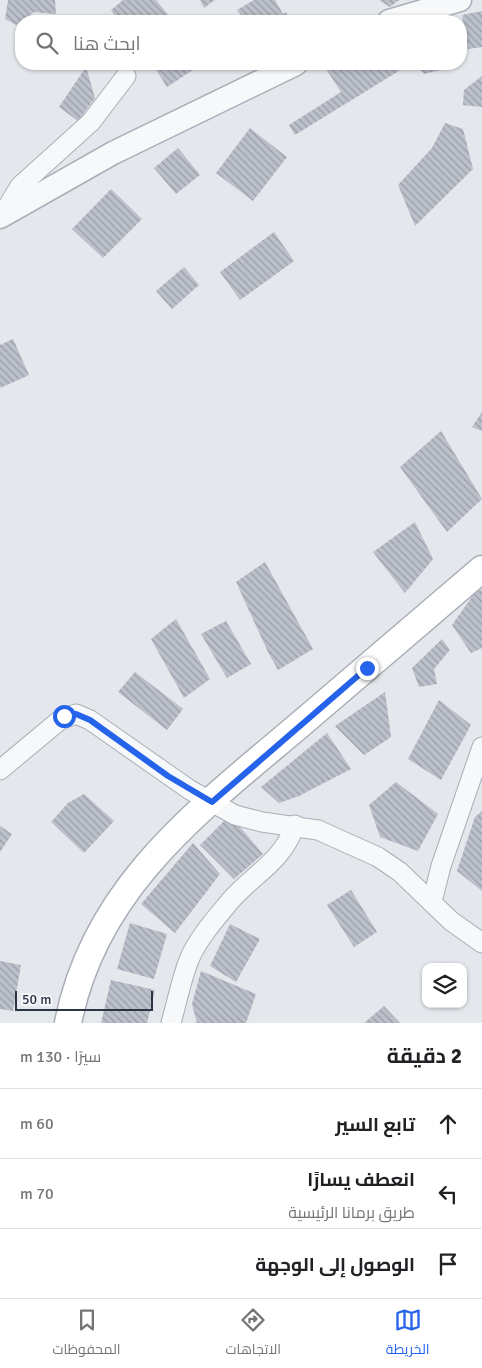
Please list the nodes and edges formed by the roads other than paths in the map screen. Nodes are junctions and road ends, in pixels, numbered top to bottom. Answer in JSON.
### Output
{"nodes":[{"id":1,"x":460,"y":0,"type":"edge"},
{"id":2,"x":409,"y":15,"type":"edge"},
{"id":3,"x":284,"y":70,"type":"edge"},
{"id":4,"x":126,"y":76,"type":"dead end"},
{"id":5,"x":1,"y":216,"type":"edge"},
{"id":6,"x":482,"y":569,"type":"edge"},
{"id":7,"x":482,"y":747,"type":"edge"},
{"id":8,"x":0,"y":770,"type":"edge"},
{"id":9,"x":212,"y":802,"type":"junction"},
{"id":10,"x":295,"y":825,"type":"junction"},
{"id":11,"x":432,"y":902,"type":"junction"},
{"id":12,"x":482,"y":943,"type":"edge"},
{"id":13,"x":68,"y":1023,"type":"edge"},
{"id":14,"x":172,"y":1023,"type":"edge"}],
"edges":[{"from":1,"to":2,"type":"street"},
{"from":3,"to":5,"type":"street"},
{"from":4,"to":5,"type":"street"},
{"from":6,"to":9,"type":"main road"},
{"from":7,"to":11,"type":"street"},
{"from":8,"to":9,"type":"street"},
{"from":9,"to":10,"type":"street"},
{"from":9,"to":13,"type":"main road"},
{"from":10,"to":11,"type":"street"},
{"from":10,"to":14,"type":"street"},
{"from":11,"to":12,"type":"street"}]}
